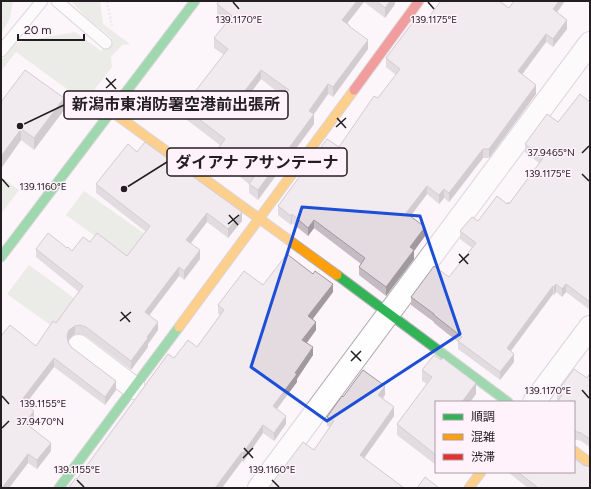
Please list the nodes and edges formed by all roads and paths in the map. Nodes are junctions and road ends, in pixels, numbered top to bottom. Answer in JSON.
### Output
{"nodes":[{"id":1,"x":42,"y":1,"type":"edge"},
{"id":2,"x":57,"y":1,"type":"edge"},
{"id":3,"x":195,"y":1,"type":"edge"},
{"id":4,"x":419,"y":1,"type":"edge"},
{"id":5,"x":106,"y":43,"type":"dead end"},
{"id":6,"x":590,"y":43,"type":"edge"},
{"id":7,"x":1,"y":51,"type":"edge"},
{"id":8,"x":111,"y":111,"type":"junction"},
{"id":9,"x":260,"y":218,"type":"junction"},
{"id":10,"x":1,"y":257,"type":"edge"},
{"id":11,"x":389,"y":313,"type":"junction"},
{"id":12,"x":590,"y":327,"type":"edge"},
{"id":13,"x":79,"y":346,"type":"dead end"},
{"id":14,"x":134,"y":388,"type":"junction"},
{"id":15,"x":507,"y":401,"type":"edge"},
{"id":16,"x":535,"y":401,"type":"edge"},
{"id":17,"x":575,"y":452,"type":"edge"},
{"id":18,"x":590,"y":463,"type":"edge"},
{"id":19,"x":480,"y":473,"type":"edge"},
{"id":20,"x":59,"y":488,"type":"edge"},
{"id":21,"x":260,"y":488,"type":"edge"},
{"id":22,"x":470,"y":488,"type":"edge"}],
"edges":[{"from":1,"to":7,"type":"lane"},
{"from":2,"to":5,"type":"lane"},
{"from":3,"to":8,"type":"main road"},
{"from":4,"to":9,"type":"main road"},
{"from":6,"to":11,"type":"street"},
{"from":8,"to":9,"type":"main road"},
{"from":8,"to":10,"type":"main road"},
{"from":9,"to":11,"type":"main road"},
{"from":9,"to":14,"type":"main road"},
{"from":11,"to":15,"type":"main road"},
{"from":11,"to":21,"type":"street"},
{"from":12,"to":16,"type":"street"},
{"from":13,"to":14,"type":"street"},
{"from":14,"to":20,"type":"main road"},
{"from":17,"to":18,"type":"main road"},
{"from":19,"to":22,"type":"main road"}]}
